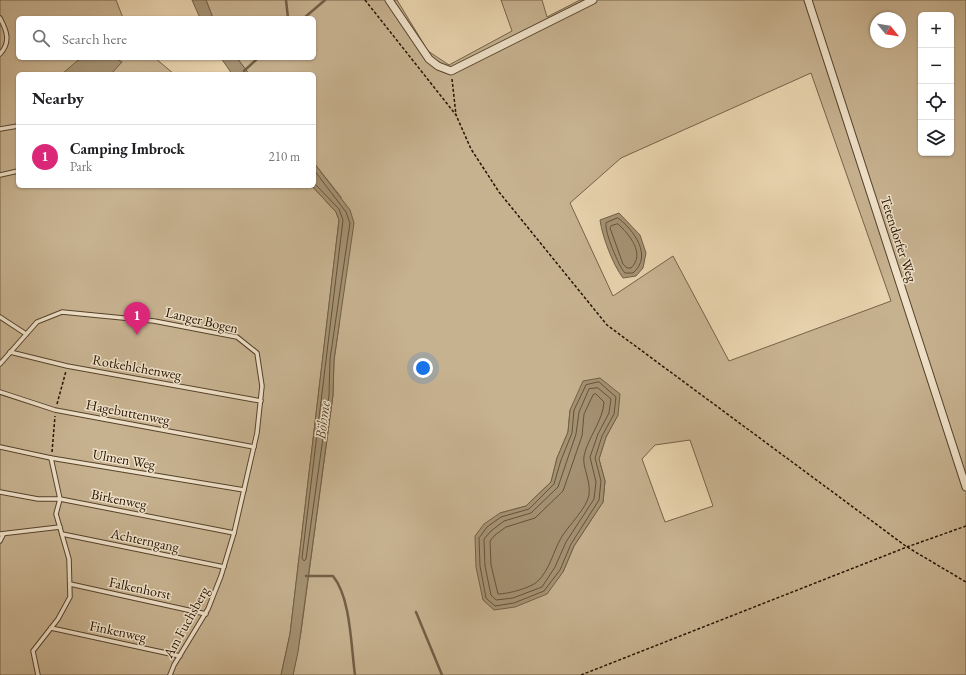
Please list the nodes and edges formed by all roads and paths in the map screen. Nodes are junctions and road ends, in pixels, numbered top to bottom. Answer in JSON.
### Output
{"nodes":[{"id":1,"x":365,"y":0,"type":"edge"},
{"id":2,"x":389,"y":0,"type":"edge"},
{"id":3,"x":593,"y":0,"type":"edge"},
{"id":4,"x":808,"y":0,"type":"edge"},
{"id":5,"x":0,"y":18,"type":"edge"},
{"id":6,"x":0,"y":54,"type":"edge"},
{"id":7,"x":451,"y":71,"type":"junction"},
{"id":8,"x":456,"y":115,"type":"junction"},
{"id":9,"x":16,"y":126,"type":"edge"},
{"id":10,"x":0,"y":129,"type":"edge"},
{"id":11,"x":16,"y":171,"type":"edge"},
{"id":12,"x":0,"y":175,"type":"edge"},
{"id":13,"x":0,"y":318,"type":"edge"},
{"id":14,"x":26,"y":334,"type":"junction"},
{"id":15,"x":10,"y":352,"type":"junction"},
{"id":16,"x":0,"y":364,"type":"edge"},
{"id":17,"x":0,"y":392,"type":"edge"},
{"id":18,"x":261,"y":401,"type":"junction"},
{"id":19,"x":0,"y":447,"type":"edge"},
{"id":20,"x":254,"y":447,"type":"junction"},
{"id":21,"x":51,"y":458,"type":"junction"},
{"id":22,"x":966,"y":486,"type":"edge"},
{"id":23,"x":244,"y":490,"type":"junction"},
{"id":24,"x":0,"y":492,"type":"edge"},
{"id":25,"x":60,"y":499,"type":"junction"},
{"id":26,"x":966,"y":526,"type":"edge"},
{"id":27,"x":60,"y":527,"type":"junction"},
{"id":28,"x":234,"y":533,"type":"junction"},
{"id":29,"x":62,"y":534,"type":"junction"},
{"id":30,"x":2,"y":535,"type":"edge"},
{"id":31,"x":0,"y":541,"type":"edge"},
{"id":32,"x":907,"y":547,"type":"junction"},
{"id":33,"x":224,"y":567,"type":"junction"},
{"id":34,"x":966,"y":582,"type":"edge"},
{"id":35,"x":70,"y":584,"type":"junction"},
{"id":36,"x":206,"y":614,"type":"junction"},
{"id":37,"x":51,"y":628,"type":"junction"},
{"id":38,"x":180,"y":656,"type":"junction"},
{"id":39,"x":40,"y":675,"type":"edge"},
{"id":40,"x":170,"y":675,"type":"edge"},
{"id":41,"x":580,"y":675,"type":"edge"}],
"edges":[{"from":1,"to":8,"type":"path"},
{"from":2,"to":7,"type":"street"},
{"from":3,"to":7,"type":"street"},
{"from":4,"to":22,"type":"street","name":"Tetendorfer Weg"},
{"from":5,"to":6,"type":"lane"},
{"from":7,"to":8,"type":"path"},
{"from":8,"to":32,"type":"path"},
{"from":9,"to":10,"type":"lane"},
{"from":11,"to":12,"type":"lane"},
{"from":13,"to":14,"type":"lane"},
{"from":14,"to":15,"type":"lane","name":"Langer Bogen"},
{"from":14,"to":18,"type":"lane","name":"Langer Bogen"},
{"from":15,"to":16,"type":"lane","name":"Langer Bogen"},
{"from":15,"to":18,"type":"lane","name":"Rotkehlchenweg"},
{"from":17,"to":20,"type":"lane","name":"Hagebuttenweg"},
{"from":18,"to":20,"type":"lane","name":"Langer Bogen"},
{"from":19,"to":21,"type":"lane","name":"Ulmen Weg"},
{"from":20,"to":23,"type":"lane","name":"Langer Bogen"},
{"from":21,"to":23,"type":"lane","name":"Ulmen Weg"},
{"from":21,"to":25,"type":"lane"},
{"from":23,"to":28,"type":"lane","name":"Langer Bogen"},
{"from":24,"to":25,"type":"lane","name":"Birkenweg"},
{"from":25,"to":27,"type":"lane"},
{"from":25,"to":28,"type":"lane","name":"Birkenweg"},
{"from":26,"to":32,"type":"path"},
{"from":27,"to":29,"type":"lane"},
{"from":27,"to":30,"type":"lane"},
{"from":28,"to":33,"type":"lane","name":"Am Fuchsberg"},
{"from":29,"to":33,"type":"lane","name":"Achterngang"},
{"from":29,"to":35,"type":"lane"},
{"from":30,"to":31,"type":"lane"},
{"from":32,"to":34,"type":"path"},
{"from":32,"to":41,"type":"path"},
{"from":33,"to":36,"type":"lane","name":"Am Fuchsberg"},
{"from":35,"to":36,"type":"lane","name":"Falkenhorst"},
{"from":35,"to":37,"type":"lane"},
{"from":36,"to":38,"type":"lane","name":"Am Fuchsberg"},
{"from":37,"to":38,"type":"lane","name":"Finkenweg"},
{"from":37,"to":39,"type":"lane"},
{"from":38,"to":40,"type":"lane","name":"Am Fuchsberg"}]}
